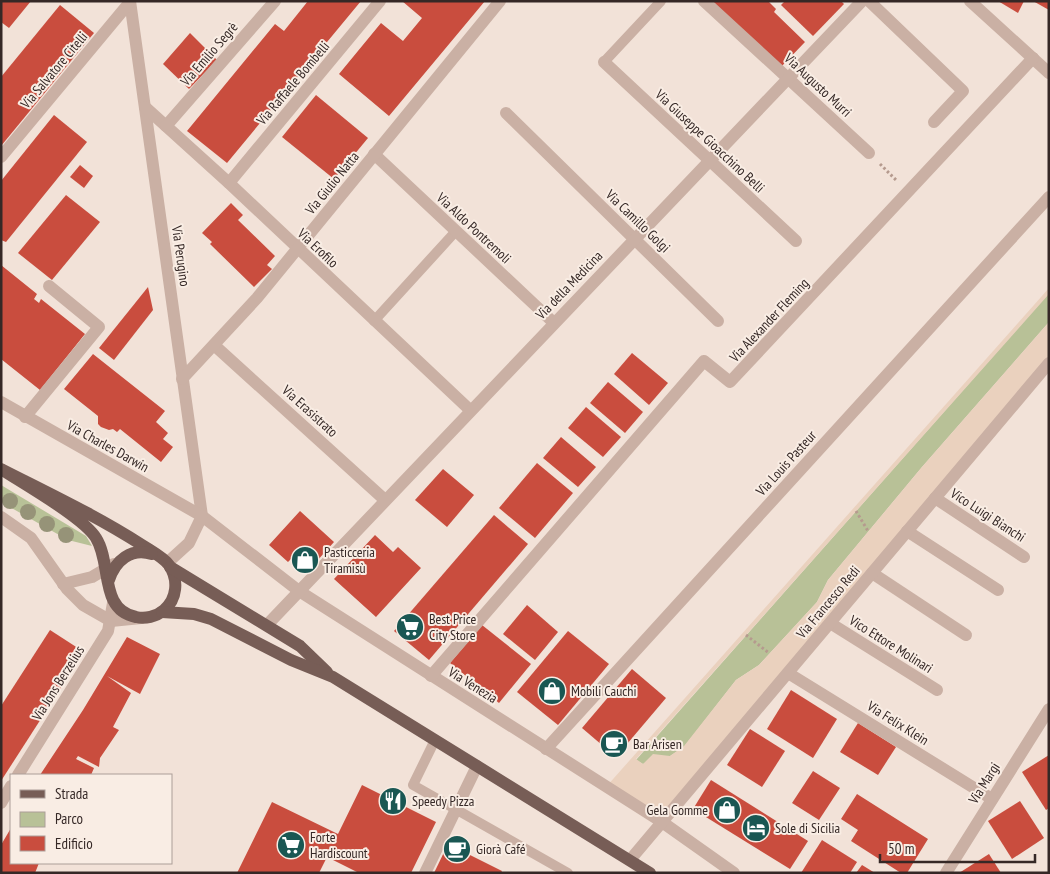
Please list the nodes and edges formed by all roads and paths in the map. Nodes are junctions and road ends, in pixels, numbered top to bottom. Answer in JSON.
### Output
{"nodes":[{"id":1,"x":275,"y":1,"type":"edge"},
{"id":2,"x":380,"y":1,"type":"edge"},
{"id":3,"x":500,"y":1,"type":"edge"},
{"id":4,"x":661,"y":1,"type":"edge"},
{"id":5,"x":704,"y":1,"type":"edge"},
{"id":6,"x":862,"y":1,"type":"edge"},
{"id":7,"x":869,"y":1,"type":"edge"},
{"id":8,"x":970,"y":1,"type":"edge"},
{"id":9,"x":130,"y":2,"type":"edge"},
{"id":10,"x":1033,"y":58,"type":"junction"},
{"id":11,"x":604,"y":62,"type":"joint"},
{"id":12,"x":1049,"y":73,"type":"edge"},
{"id":13,"x":788,"y":78,"type":"junction"},
{"id":14,"x":145,"y":107,"type":"junction"},
{"id":15,"x":506,"y":113,"type":"dead end"},
{"id":16,"x":934,"y":122,"type":"dead end"},
{"id":17,"x":166,"y":126,"type":"junction"},
{"id":18,"x":869,"y":153,"type":"joint"},
{"id":19,"x":374,"y":154,"type":"junction"},
{"id":20,"x":1,"y":157,"type":"edge"},
{"id":21,"x":709,"y":160,"type":"junction"},
{"id":22,"x":230,"y":183,"type":"junction"},
{"id":23,"x":910,"y":192,"type":"junction"},
{"id":24,"x":1049,"y":197,"type":"edge"},
{"id":25,"x":456,"y":231,"type":"junction"},
{"id":26,"x":635,"y":238,"type":"junction"},
{"id":27,"x":796,"y":241,"type":"dead end"},
{"id":28,"x":297,"y":249,"type":"junction"},
{"id":29,"x":49,"y":286,"type":"dead end"},
{"id":30,"x":374,"y":320,"type":"junction"},
{"id":31,"x":718,"y":320,"type":"dead end"},
{"id":32,"x":554,"y":323,"type":"junction"},
{"id":33,"x":214,"y":345,"type":"junction"},
{"id":34,"x":1049,"y":363,"type":"edge"},
{"id":35,"x":182,"y":379,"type":"junction"},
{"id":36,"x":1,"y":402,"type":"edge"},
{"id":37,"x":470,"y":410,"type":"junction"},
{"id":38,"x":25,"y":417,"type":"junction"},
{"id":39,"x":1,"y":469,"type":"edge"},
{"id":40,"x":935,"y":498,"type":"junction"},
{"id":41,"x":386,"y":500,"type":"junction"},
{"id":42,"x":856,"y":511,"type":"dead end"},
{"id":43,"x":202,"y":516,"type":"junction"},
{"id":44,"x":1,"y":517,"type":"edge"},
{"id":45,"x":868,"y":532,"type":"dead end"},
{"id":46,"x":907,"y":532,"type":"junction"},
{"id":47,"x":1024,"y":557,"type":"dead end"},
{"id":48,"x":166,"y":562,"type":"junction"},
{"id":49,"x":113,"y":565,"type":"junction"},
{"id":50,"x":872,"y":573,"type":"junction"},
{"id":51,"x":64,"y":584,"type":"junction"},
{"id":52,"x":998,"y":590,"type":"dead end"},
{"id":53,"x":299,"y":591,"type":"junction"},
{"id":54,"x":113,"y":602,"type":"junction"},
{"id":55,"x":162,"y":612,"type":"junction"},
{"id":56,"x":141,"y":618,"type":"junction"},
{"id":57,"x":110,"y":621,"type":"junction"},
{"id":58,"x":830,"y":623,"type":"junction"},
{"id":59,"x":267,"y":625,"type":"junction"},
{"id":60,"x":746,"y":635,"type":"dead end"},
{"id":61,"x":966,"y":635,"type":"dead end"},
{"id":62,"x":769,"y":653,"type":"dead end"},
{"id":63,"x":788,"y":673,"type":"junction"},
{"id":64,"x":431,"y":676,"type":"junction"},
{"id":65,"x":333,"y":677,"type":"junction"},
{"id":66,"x":937,"y":690,"type":"dead end"},
{"id":67,"x":1049,"y":709,"type":"edge"},
{"id":68,"x":435,"y":740,"type":"junction"},
{"id":69,"x":546,"y":749,"type":"junction"},
{"id":70,"x":477,"y":766,"type":"junction"},
{"id":71,"x":19,"y":774,"type":"edge"},
{"id":72,"x":10,"y":788,"type":"edge"},
{"id":73,"x":992,"y":799,"type":"junction"},
{"id":74,"x":1,"y":802,"type":"edge"},
{"id":75,"x":456,"y":809,"type":"junction"},
{"id":76,"x":662,"y":822,"type":"junction"},
{"id":77,"x":630,"y":860,"type":"junction"},
{"id":78,"x":425,"y":873,"type":"edge"},
{"id":79,"x":568,"y":873,"type":"edge"},
{"id":80,"x":650,"y":873,"type":"edge"},
{"id":81,"x":734,"y":873,"type":"edge"},
{"id":82,"x":946,"y":873,"type":"edge"}],
"edges":[{"from":1,"to":17,"type":"street","name":"Via Emilio Segrè"},
{"from":2,"to":22,"type":"street","name":"Via Raffaele Bombelli"},
{"from":3,"to":19,"type":"street","name":"Via Giulio Natta"},
{"from":4,"to":11,"type":"lane"},
{"from":5,"to":13,"type":"street","name":"Via Augusto Murri"},
{"from":6,"to":13,"type":"street","name":"Via della Medicina"},
{"from":7,"to":16,"type":"street"},
{"from":8,"to":10,"type":"street"},
{"from":9,"to":14,"type":"street","name":"Via Perugino"},
{"from":9,"to":20,"type":"street","name":"Via Salvatore Citelli"},
{"from":10,"to":12,"type":"street"},
{"from":10,"to":23,"type":"street","name":"Via Alexander Fleming"},
{"from":11,"to":21,"type":"street","name":"Via Giuseppe Gioacchino Belli"},
{"from":13,"to":18,"type":"street","name":"Via Augusto Murri"},
{"from":13,"to":21,"type":"street","name":"Via della Medicina"},
{"from":14,"to":17,"type":"street","name":"Via Erofilo"},
{"from":14,"to":35,"type":"street","name":"Via Perugino"},
{"from":15,"to":26,"type":"street","name":"Via Camillo Golgi"},
{"from":17,"to":22,"type":"street","name":"Via Erofilo"},
{"from":18,"to":23,"type":"path"},
{"from":19,"to":25,"type":"street","name":"Via Aldo Pontremoli"},
{"from":19,"to":28,"type":"street","name":"Via Giulio Natta"},
{"from":21,"to":26,"type":"street","name":"Via della Medicina"},
{"from":21,"to":27,"type":"street","name":"Via Giuseppe Gioacchino Belli"},
{"from":22,"to":28,"type":"street","name":"Via Erofilo"},
{"from":23,"to":64,"type":"street","name":"Via Alexander Fleming"},
{"from":24,"to":69,"type":"street","name":"Via Louis Pasteur"},
{"from":25,"to":30,"type":"lane"},
{"from":25,"to":32,"type":"street","name":"Via Aldo Pontremoli"},
{"from":26,"to":31,"type":"street","name":"Via Camillo Golgi"},
{"from":26,"to":32,"type":"street","name":"Via della Medicina"},
{"from":28,"to":30,"type":"street","name":"Via Erofilo"},
{"from":28,"to":33,"type":"street","name":"Via Giulio Natta"},
{"from":29,"to":38,"type":"street"},
{"from":30,"to":37,"type":"street","name":"Via Erofilo"},
{"from":32,"to":37,"type":"street","name":"Via della Medicina"},
{"from":33,"to":35,"type":"street","name":"Via Giulio Natta"},
{"from":33,"to":41,"type":"street","name":"Via Erasistrato"},
{"from":34,"to":40,"type":"street","name":"Via Francesco Redi"},
{"from":35,"to":43,"type":"street","name":"Via Perugino"},
{"from":36,"to":38,"type":"street","name":"Via Charles Darwin"},
{"from":37,"to":41,"type":"street","name":"Via della Medicina"},
{"from":38,"to":43,"type":"street","name":"Via Charles Darwin"},
{"from":39,"to":48,"type":"main road"},
{"from":39,"to":49,"type":"main road"},
{"from":40,"to":46,"type":"street","name":"Via Francesco Redi"},
{"from":40,"to":47,"type":"street","name":"Vico Luigi Bianchi"},
{"from":41,"to":53,"type":"street","name":"Via della Medicina"},
{"from":42,"to":45,"type":"path"},
{"from":43,"to":48,"type":"street"},
{"from":43,"to":53,"type":"street","name":"Via Venezia"},
{"from":44,"to":51,"type":"street"},
{"from":46,"to":50,"type":"street","name":"Via Francesco Redi"},
{"from":46,"to":52,"type":"street"},
{"from":48,"to":49,"type":"main road"},
{"from":48,"to":55,"type":"main road"},
{"from":48,"to":59,"type":"main road"},
{"from":49,"to":51,"type":"street"},
{"from":49,"to":54,"type":"main road"},
{"from":50,"to":58,"type":"street","name":"Via Francesco Redi"},
{"from":50,"to":61,"type":"street"},
{"from":51,"to":57,"type":"street"},
{"from":53,"to":59,"type":"street","name":"Via della Medicina"},
{"from":53,"to":64,"type":"street","name":"Via Venezia"},
{"from":54,"to":56,"type":"main road"},
{"from":54,"to":57,"type":"street","name":"Via Jons Berzelius"},
{"from":55,"to":56,"type":"main road"},
{"from":55,"to":65,"type":"main road"},
{"from":56,"to":57,"type":"street"},
{"from":57,"to":71,"type":"street","name":"Via Jons Berzelius"},
{"from":58,"to":63,"type":"street","name":"Via Francesco Redi"},
{"from":58,"to":66,"type":"street","name":"Vico Ettore Molinari"},
{"from":59,"to":65,"type":"main road"},
{"from":60,"to":62,"type":"path"},
{"from":63,"to":73,"type":"street","name":"Via Felix Klein"},
{"from":63,"to":76,"type":"street","name":"Via Francesco Redi"},
{"from":64,"to":69,"type":"street","name":"Via Venezia"},
{"from":65,"to":68,"type":"main road"},
{"from":67,"to":73,"type":"street","name":"Via Margi"},
{"from":68,"to":70,"type":"main road"},
{"from":68,"to":75,"type":"lane"},
{"from":69,"to":76,"type":"street","name":"Via Venezia"},
{"from":70,"to":75,"type":"street"},
{"from":70,"to":77,"type":"main road"},
{"from":72,"to":74,"type":"street"},
{"from":73,"to":82,"type":"street","name":"Via Margi"},
{"from":75,"to":78,"type":"street"},
{"from":75,"to":79,"type":"lane"},
{"from":76,"to":77,"type":"street","name":"Via Francesco Redi"},
{"from":76,"to":81,"type":"street","name":"Via Venezia"},
{"from":77,"to":80,"type":"main road"}]}
